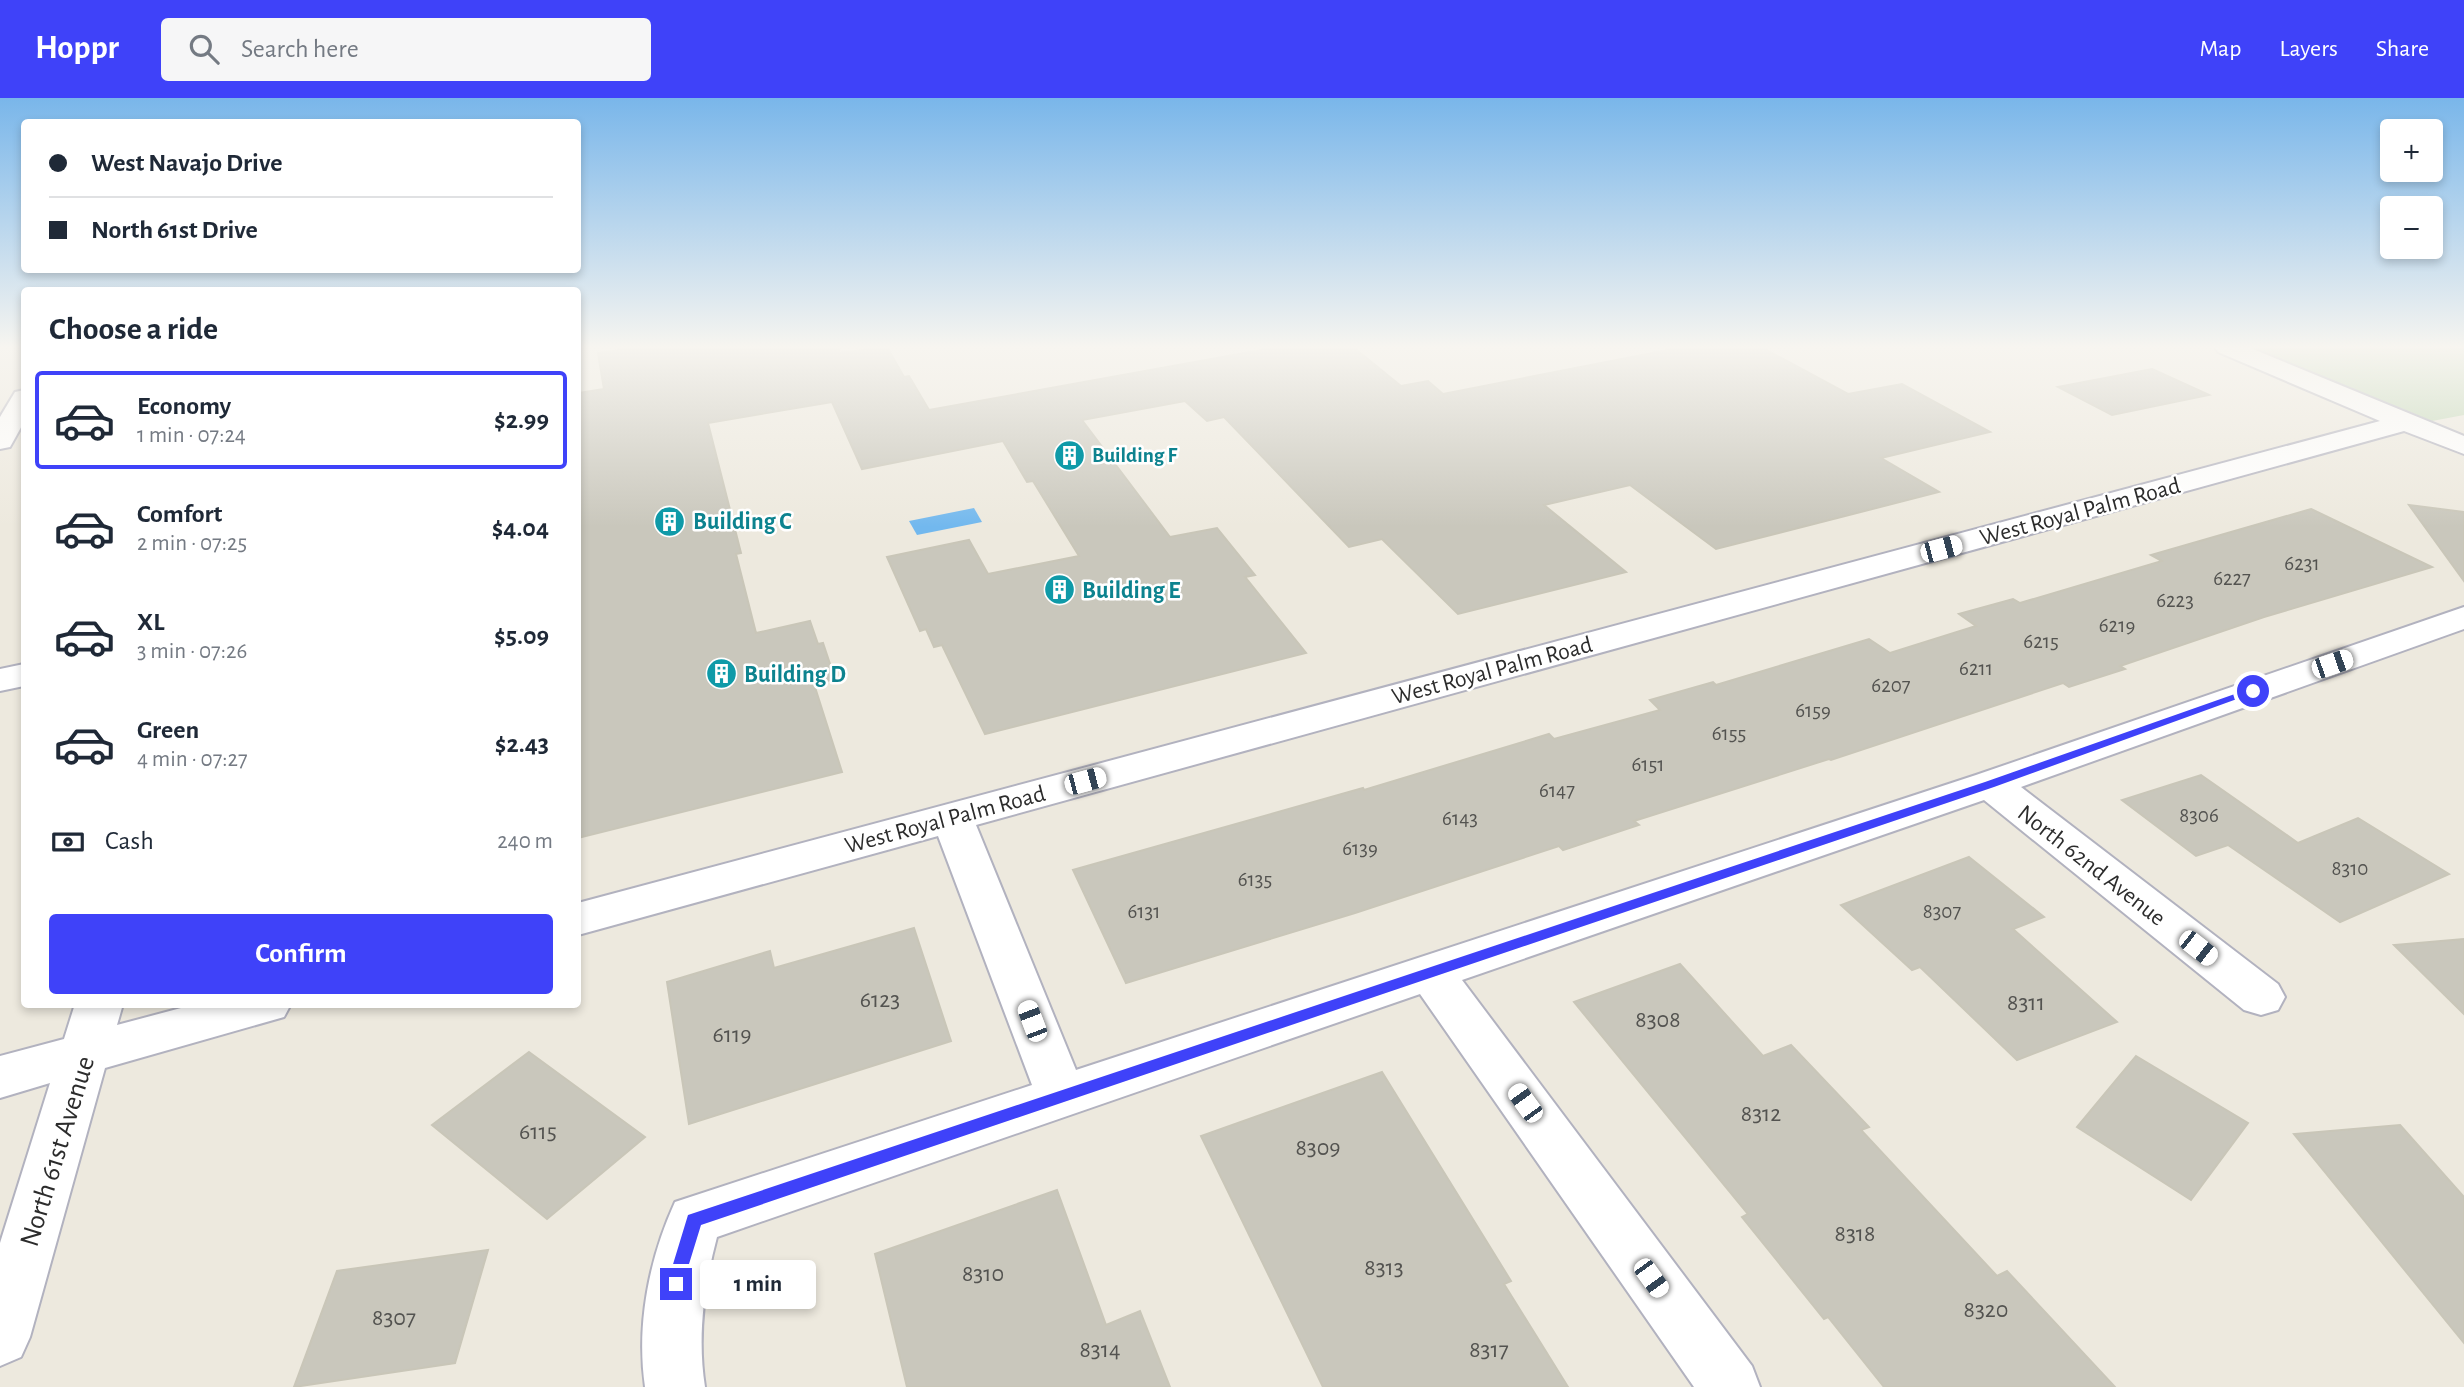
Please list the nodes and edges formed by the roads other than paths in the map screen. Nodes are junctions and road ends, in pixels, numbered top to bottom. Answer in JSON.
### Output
{"nodes":[{"id":1,"x":19,"y":407,"type":"edge"},
{"id":2,"x":2371,"y":407,"type":"edge"},
{"id":3,"x":2406,"y":422,"type":"junction"},
{"id":4,"x":0,"y":441,"type":"edge"},
{"id":5,"x":2464,"y":446,"type":"edge"},
{"id":6,"x":2464,"y":617,"type":"edge"},
{"id":7,"x":21,"y":676,"type":"edge"},
{"id":8,"x":0,"y":680,"type":"edge"},
{"id":9,"x":1990,"y":785,"type":"junction"},
{"id":10,"x":952,"y":817,"type":"junction"},
{"id":11,"x":581,"y":918,"type":"edge"},
{"id":12,"x":1430,"y":972,"type":"junction"},
{"id":13,"x":2261,"y":997,"type":"dead end"},
{"id":14,"x":98,"y":1008,"type":"edge"},
{"id":15,"x":253,"y":1008,"type":"edge"},
{"id":16,"x":85,"y":1055,"type":"junction"},
{"id":17,"x":0,"y":1077,"type":"edge"},
{"id":18,"x":1062,"y":1098,"type":"junction"},
{"id":19,"x":0,"y":1337,"type":"edge"},
{"id":20,"x":676,"y":1387,"type":"edge"},
{"id":21,"x":1730,"y":1387,"type":"edge"}],
"edges":[{"from":1,"to":4,"type":"street"},
{"from":2,"to":3,"type":"street"},
{"from":3,"to":5,"type":"street"},
{"from":3,"to":10,"type":"street","name":"West Royal Palm Road"},
{"from":6,"to":9,"type":"street"},
{"from":7,"to":8,"type":"street"},
{"from":9,"to":12,"type":"street"},
{"from":9,"to":13,"type":"street","name":"North 62nd Avenue"},
{"from":10,"to":11,"type":"street","name":"West Royal Palm Road"},
{"from":10,"to":18,"type":"street"},
{"from":12,"to":18,"type":"street"},
{"from":12,"to":21,"type":"street"},
{"from":14,"to":16,"type":"street","name":"North 61st Avenue"},
{"from":15,"to":16,"type":"street"},
{"from":16,"to":17,"type":"street"},
{"from":16,"to":19,"type":"street","name":"North 61st Avenue"},
{"from":18,"to":20,"type":"street"}]}
